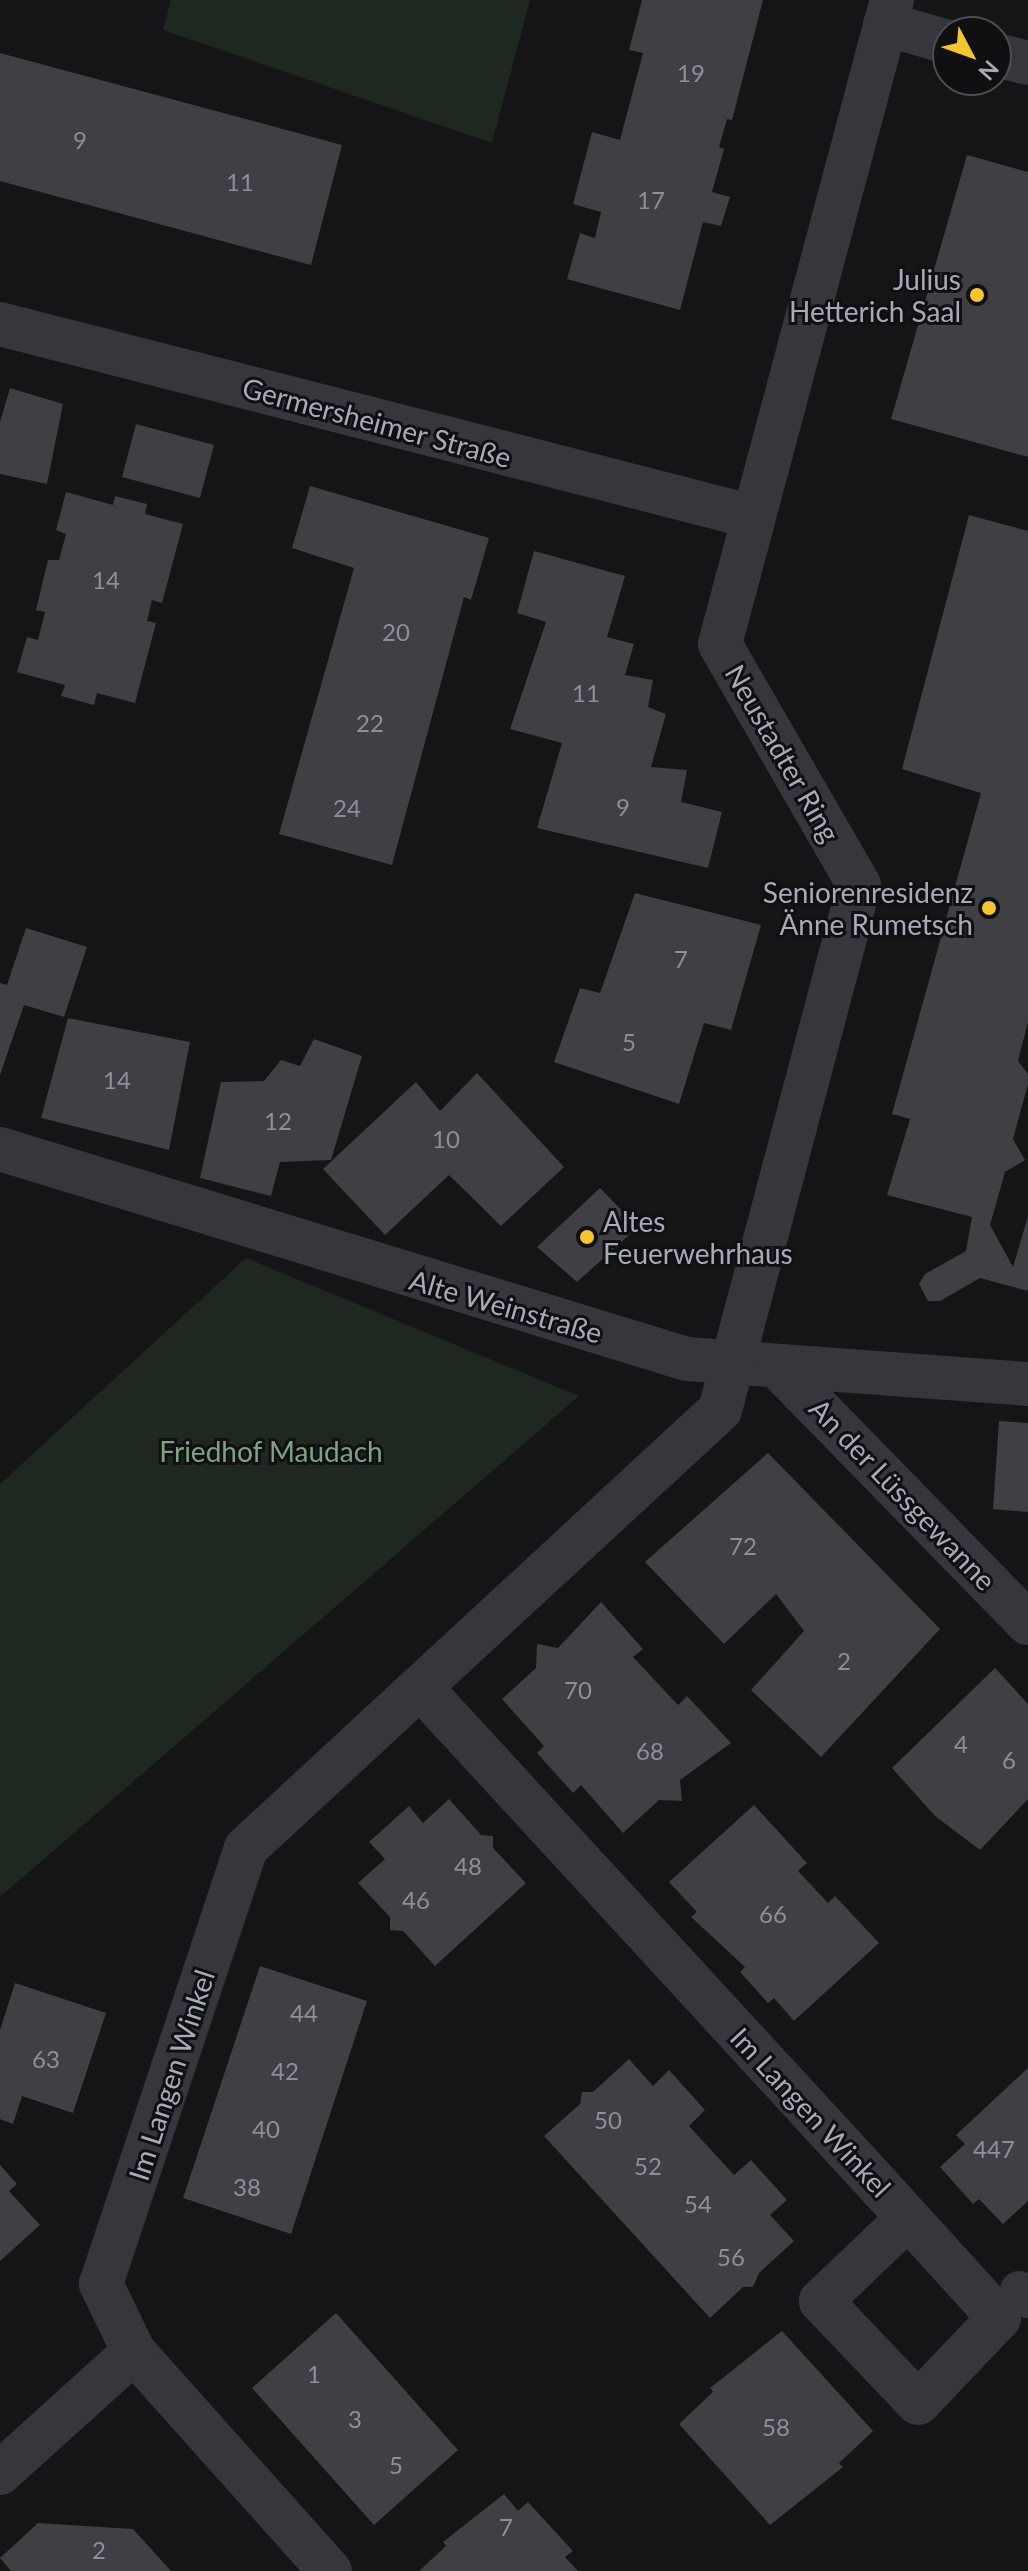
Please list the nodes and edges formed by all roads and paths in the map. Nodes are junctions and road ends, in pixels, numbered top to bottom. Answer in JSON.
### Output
{"nodes":[{"id":1,"x":888,"y":12,"type":"edge"},
{"id":2,"x":932,"y":34,"type":"edge"},
{"id":3,"x":0,"y":324,"type":"edge"},
{"id":4,"x":754,"y":517,"type":"junction"},
{"id":5,"x":0,"y":1149,"type":"edge"},
{"id":6,"x":732,"y":1364,"type":"junction"},
{"id":7,"x":777,"y":1366,"type":"junction"},
{"id":8,"x":1028,"y":1384,"type":"edge"},
{"id":9,"x":1028,"y":1623,"type":"edge"},
{"id":10,"x":421,"y":1688,"type":"junction"},
{"id":11,"x":908,"y":2218,"type":"dead end"},
{"id":12,"x":134,"y":2352,"type":"junction"},
{"id":13,"x":0,"y":2473,"type":"edge"},
{"id":14,"x":330,"y":2571,"type":"edge"}],
"edges":[{"from":1,"to":2,"type":"street"},
{"from":1,"to":4,"type":"street","name":"Neustadter Ring"},
{"from":3,"to":4,"type":"street","name":"Germersheimer Straße"},
{"from":4,"to":6,"type":"street","name":"Neustadter Ring"},
{"from":5,"to":6,"type":"street","name":"Alte Weinstraße"},
{"from":6,"to":7,"type":"street","name":"Alte Weinstraße"},
{"from":6,"to":10,"type":"street","name":"Im Langen Winkel"},
{"from":7,"to":8,"type":"street","name":"Alte Weinstraße"},
{"from":7,"to":9,"type":"street","name":"An der Lüssgewanne"},
{"from":10,"to":11,"type":"street","name":"Im Langen Winkel"},
{"from":10,"to":12,"type":"street","name":"Im Langen Winkel"},
{"from":12,"to":13,"type":"street"},
{"from":12,"to":14,"type":"street","name":"Im Langen Winkel"}]}
